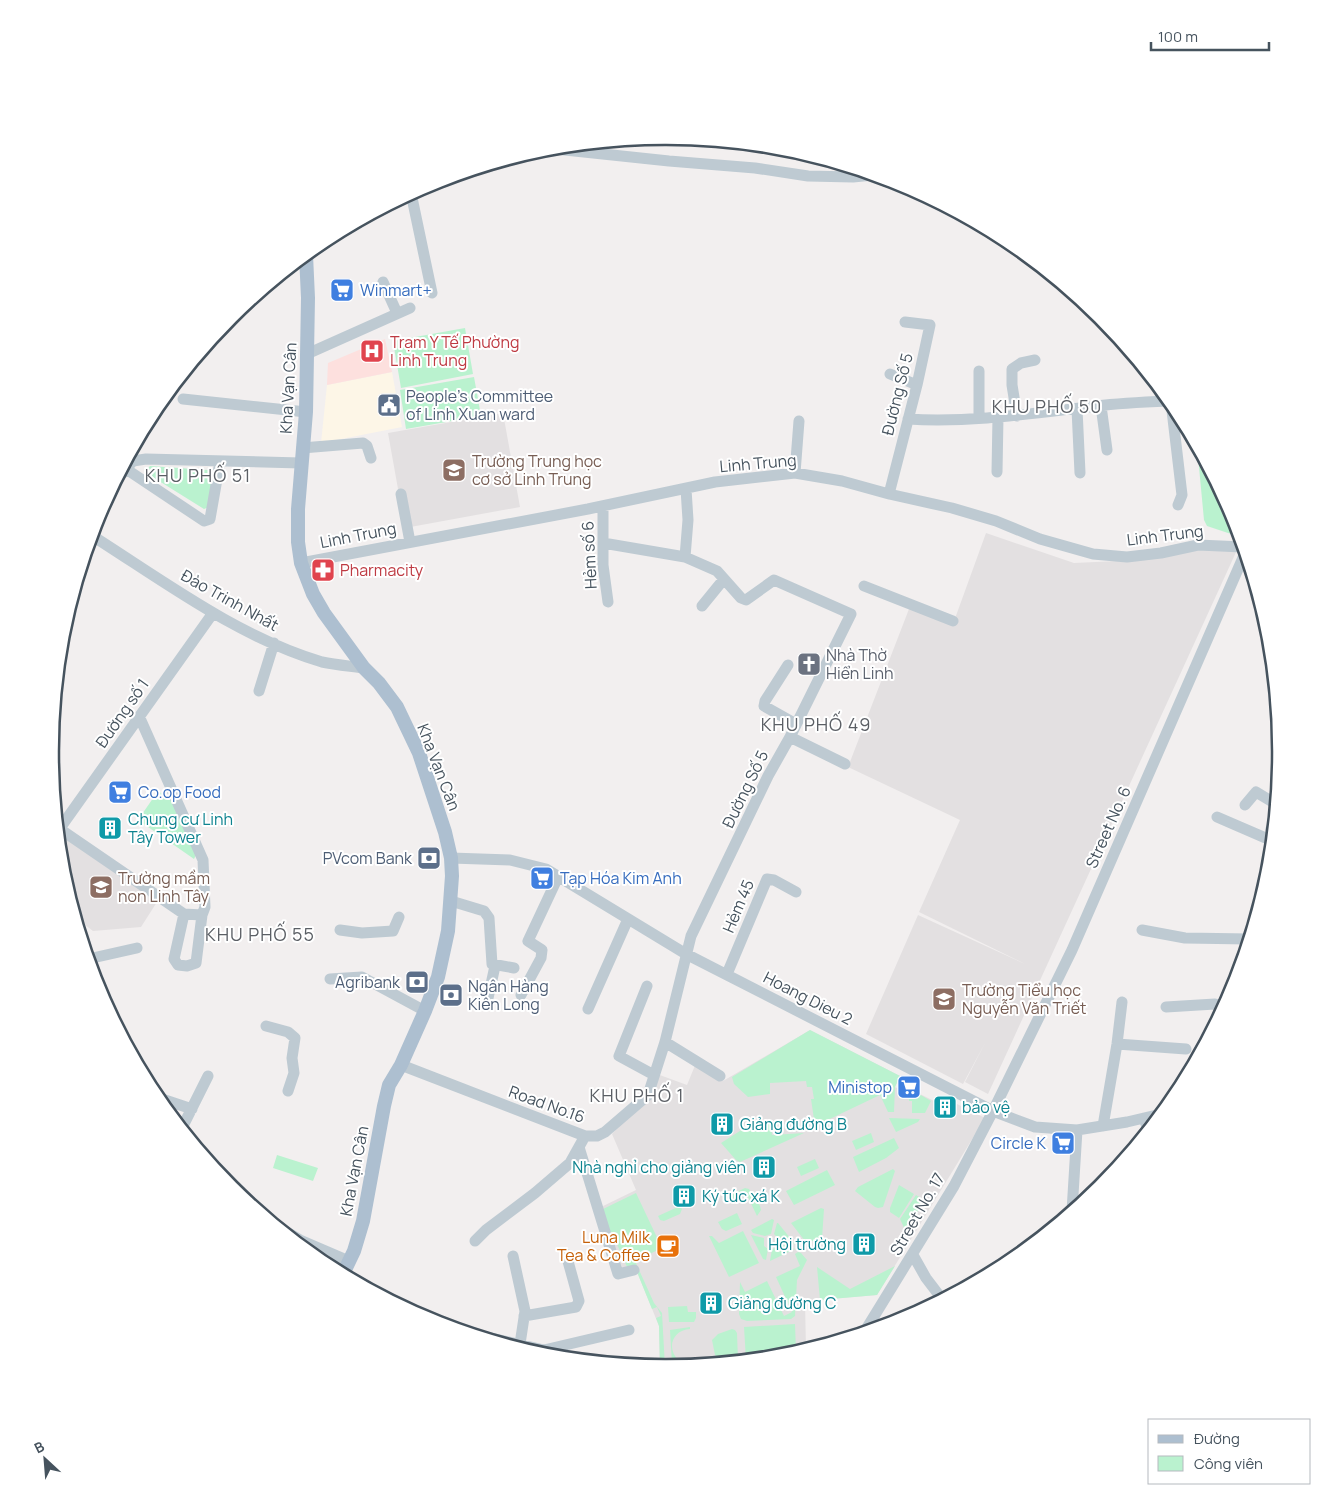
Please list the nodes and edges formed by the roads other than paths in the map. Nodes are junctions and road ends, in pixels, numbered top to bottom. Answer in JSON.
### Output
{"nodes":[{"id":1,"x":578,"y":151,"type":"edge"},
{"id":2,"x":860,"y":177,"type":"edge"},
{"id":3,"x":413,"y":200,"type":"edge"},
{"id":4,"x":306,"y":264,"type":"edge"},
{"id":5,"x":383,"y":282,"type":"dead end"},
{"id":6,"x":432,"y":292,"type":"dead end"},
{"id":7,"x":410,"y":308,"type":"dead end"},
{"id":8,"x":397,"y":313,"type":"junction"},
{"id":9,"x":905,"y":322,"type":"dead end"},
{"id":10,"x":307,"y":354,"type":"junction"},
{"id":11,"x":1035,"y":360,"type":"dead end"},
{"id":12,"x":980,"y":371,"type":"dead end"},
{"id":13,"x":890,"y":374,"type":"dead end"},
{"id":14,"x":917,"y":385,"type":"junction"},
{"id":15,"x":183,"y":399,"type":"dead end"},
{"id":16,"x":1161,"y":403,"type":"edge"},
{"id":17,"x":1101,"y":406,"type":"junction"},
{"id":18,"x":1077,"y":408,"type":"junction"},
{"id":19,"x":306,"y":412,"type":"junction"},
{"id":20,"x":1017,"y":416,"type":"junction"},
{"id":21,"x":998,"y":417,"type":"junction"},
{"id":22,"x":979,"y":418,"type":"junction"},
{"id":23,"x":1172,"y":418,"type":"edge"},
{"id":24,"x":908,"y":419,"type":"junction"},
{"id":25,"x":799,"y":421,"type":"dead end"},
{"id":26,"x":302,"y":448,"type":"junction"},
{"id":27,"x":1108,"y":450,"type":"dead end"},
{"id":28,"x":370,"y":458,"type":"dead end"},
{"id":29,"x":133,"y":462,"type":"edge"},
{"id":30,"x":220,"y":462,"type":"junction"},
{"id":31,"x":301,"y":463,"type":"junction"},
{"id":32,"x":128,"y":471,"type":"edge"},
{"id":33,"x":997,"y":472,"type":"dead end"},
{"id":34,"x":796,"y":473,"type":"junction"},
{"id":35,"x":1080,"y":473,"type":"dead end"},
{"id":36,"x":686,"y":489,"type":"junction"},
{"id":37,"x":401,"y":494,"type":"dead end"},
{"id":38,"x":889,"y":494,"type":"junction"},
{"id":39,"x":1178,"y":505,"type":"dead end"},
{"id":40,"x":603,"y":506,"type":"junction"},
{"id":41,"x":98,"y":539,"type":"edge"},
{"id":42,"x":410,"y":542,"type":"junction"},
{"id":43,"x":604,"y":543,"type":"junction"},
{"id":44,"x":1236,"y":547,"type":"edge"},
{"id":45,"x":685,"y":557,"type":"junction"},
{"id":46,"x":1241,"y":561,"type":"edge"},
{"id":47,"x":301,"y":563,"type":"junction"},
{"id":48,"x":724,"y":579,"type":"junction"},
{"id":49,"x":864,"y":586,"type":"dead end"},
{"id":50,"x":608,"y":602,"type":"dead end"},
{"id":51,"x":702,"y":606,"type":"dead end"},
{"id":52,"x":213,"y":613,"type":"junction"},
{"id":53,"x":953,"y":621,"type":"dead end"},
{"id":54,"x":274,"y":643,"type":"junction"},
{"id":55,"x":788,"y":666,"type":"dead end"},
{"id":56,"x":364,"y":668,"type":"junction"},
{"id":57,"x":259,"y":691,"type":"dead end"},
{"id":58,"x":140,"y":716,"type":"junction"},
{"id":59,"x":796,"y":724,"type":"junction"},
{"id":60,"x":790,"y":736,"type":"junction"},
{"id":61,"x":845,"y":764,"type":"dead end"},
{"id":62,"x":1270,"y":800,"type":"edge"},
{"id":63,"x":1246,"y":805,"type":"dead end"},
{"id":64,"x":1217,"y":816,"type":"dead end"},
{"id":65,"x":63,"y":822,"type":"edge"},
{"id":66,"x":64,"y":833,"type":"edge"},
{"id":67,"x":1266,"y":838,"type":"edge"},
{"id":68,"x":451,"y":858,"type":"junction"},
{"id":69,"x":558,"y":876,"type":"junction"},
{"id":70,"x":796,"y":892,"type":"dead end"},
{"id":71,"x":451,"y":901,"type":"junction"},
{"id":72,"x":184,"y":914,"type":"junction"},
{"id":73,"x":202,"y":916,"type":"junction"},
{"id":74,"x":399,"y":917,"type":"dead end"},
{"id":75,"x":628,"y":919,"type":"junction"},
{"id":76,"x":340,"y":930,"type":"dead end"},
{"id":77,"x":1142,"y":930,"type":"dead end"},
{"id":78,"x":1243,"y":939,"type":"edge"},
{"id":79,"x":137,"y":948,"type":"dead end"},
{"id":80,"x":686,"y":954,"type":"junction"},
{"id":81,"x":95,"y":957,"type":"edge"},
{"id":82,"x":495,"y":966,"type":"junction"},
{"id":83,"x":514,"y":968,"type":"dead end"},
{"id":84,"x":727,"y":974,"type":"junction"},
{"id":85,"x":330,"y":979,"type":"dead end"},
{"id":86,"x":647,"y":986,"type":"dead end"},
{"id":87,"x":521,"y":995,"type":"dead end"},
{"id":88,"x":488,"y":998,"type":"dead end"},
{"id":89,"x":1122,"y":1002,"type":"dead end"},
{"id":90,"x":1217,"y":1005,"type":"edge"},
{"id":91,"x":1166,"y":1008,"type":"dead end"},
{"id":92,"x":588,"y":1009,"type":"dead end"},
{"id":93,"x":425,"y":1011,"type":"junction"},
{"id":94,"x":266,"y":1026,"type":"dead end"},
{"id":95,"x":664,"y":1042,"type":"junction"},
{"id":96,"x":1117,"y":1044,"type":"junction"},
{"id":97,"x":1186,"y":1049,"type":"dead end"},
{"id":98,"x":401,"y":1065,"type":"junction"},
{"id":99,"x":654,"y":1075,"type":"junction"},
{"id":100,"x":208,"y":1076,"type":"dead end"},
{"id":101,"x":720,"y":1076,"type":"dead end"},
{"id":102,"x":288,"y":1091,"type":"dead end"},
{"id":103,"x":170,"y":1102,"type":"edge"},
{"id":104,"x":192,"y":1109,"type":"junction"},
{"id":105,"x":993,"y":1111,"type":"junction"},
{"id":106,"x":1150,"y":1117,"type":"edge"},
{"id":107,"x":1144,"y":1118,"type":"junction"},
{"id":108,"x":185,"y":1122,"type":"edge"},
{"id":109,"x":1146,"y":1123,"type":"edge"},
{"id":110,"x":1103,"y":1126,"type":"junction"},
{"id":111,"x":1077,"y":1130,"type":"junction"},
{"id":112,"x":585,"y":1136,"type":"junction"},
{"id":113,"x":578,"y":1147,"type":"junction"},
{"id":114,"x":1073,"y":1202,"type":"edge"},
{"id":115,"x":475,"y":1241,"type":"dead end"},
{"id":116,"x":313,"y":1245,"type":"edge"},
{"id":117,"x":566,"y":1254,"type":"dead end"},
{"id":118,"x":913,"y":1255,"type":"junction"},
{"id":119,"x":514,"y":1256,"type":"dead end"},
{"id":120,"x":349,"y":1260,"type":"junction"},
{"id":121,"x":346,"y":1267,"type":"edge"},
{"id":122,"x":634,"y":1270,"type":"dead end"},
{"id":123,"x":938,"y":1294,"type":"edge"},
{"id":124,"x":524,"y":1316,"type":"junction"},
{"id":125,"x":870,"y":1323,"type":"edge"},
{"id":126,"x":629,"y":1330,"type":"dead end"},
{"id":127,"x":520,"y":1341,"type":"edge"},
{"id":128,"x":553,"y":1348,"type":"edge"}],
"edges":[{"from":1,"to":2,"type":"street"},
{"from":3,"to":6,"type":"street"},
{"from":4,"to":10,"type":"main road","name":"Kha Vạn Cân"},
{"from":5,"to":8,"type":"street"},
{"from":7,"to":8,"type":"street"},
{"from":8,"to":10,"type":"street"},
{"from":9,"to":14,"type":"street","name":"Đường Số 5"},
{"from":10,"to":19,"type":"main road","name":"Kha Vạn Cân"},
{"from":11,"to":20,"type":"street"},
{"from":12,"to":22,"type":"street"},
{"from":13,"to":14,"type":"street"},
{"from":14,"to":24,"type":"street","name":"Đường Số 5"},
{"from":15,"to":19,"type":"street"},
{"from":16,"to":17,"type":"street"},
{"from":17,"to":18,"type":"street"},
{"from":17,"to":27,"type":"street"},
{"from":18,"to":20,"type":"street"},
{"from":18,"to":35,"type":"street"},
{"from":19,"to":26,"type":"main road","name":"Kha Vạn Cân"},
{"from":20,"to":21,"type":"street"},
{"from":21,"to":22,"type":"street"},
{"from":21,"to":33,"type":"street"},
{"from":22,"to":24,"type":"street"},
{"from":23,"to":39,"type":"street"},
{"from":24,"to":38,"type":"street","name":"Đường Số 5"},
{"from":25,"to":34,"type":"street"},
{"from":26,"to":28,"type":"street"},
{"from":26,"to":31,"type":"main road","name":"Kha Vạn Cân"},
{"from":29,"to":30,"type":"street"},
{"from":30,"to":31,"type":"street"},
{"from":30,"to":32,"type":"street"},
{"from":31,"to":47,"type":"main road","name":"Kha Vạn Cân"},
{"from":34,"to":36,"type":"street","name":"Linh Trung"},
{"from":34,"to":38,"type":"street","name":"Linh Trung"},
{"from":36,"to":40,"type":"street","name":"Linh Trung"},
{"from":36,"to":45,"type":"street"},
{"from":37,"to":42,"type":"street"},
{"from":38,"to":44,"type":"street","name":"Linh Trung"},
{"from":40,"to":42,"type":"street","name":"Linh Trung"},
{"from":40,"to":43,"type":"street","name":"Hẻm số 6"},
{"from":41,"to":52,"type":"street","name":"Đào Trinh Nhất"},
{"from":42,"to":47,"type":"street","name":"Linh Trung"},
{"from":43,"to":45,"type":"street"},
{"from":43,"to":50,"type":"street","name":"Hẻm số 6"},
{"from":45,"to":48,"type":"street"},
{"from":46,"to":105,"type":"street","name":"Street No. 6"},
{"from":47,"to":56,"type":"main road","name":"Kha Vạn Cân"},
{"from":48,"to":51,"type":"street"},
{"from":48,"to":59,"type":"street","name":"Đường Số 5"},
{"from":49,"to":53,"type":"street"},
{"from":52,"to":54,"type":"street","name":"Đào Trinh Nhất"},
{"from":52,"to":58,"type":"street","name":"Đường số 1"},
{"from":54,"to":56,"type":"street","name":"Đào Trinh Nhất"},
{"from":54,"to":57,"type":"street"},
{"from":55,"to":59,"type":"street"},
{"from":56,"to":68,"type":"main road","name":"Kha Vạn Cân"},
{"from":58,"to":65,"type":"street","name":"Đường số 1"},
{"from":58,"to":73,"type":"street"},
{"from":59,"to":60,"type":"street","name":"Đường Số 5"},
{"from":60,"to":61,"type":"street"},
{"from":60,"to":80,"type":"street","name":"Đường Số 5"},
{"from":62,"to":63,"type":"street"},
{"from":64,"to":67,"type":"street"},
{"from":66,"to":72,"type":"street"},
{"from":68,"to":69,"type":"street","name":"Hoang Dieu 2"},
{"from":68,"to":71,"type":"main road","name":"Kha Vạn Cân"},
{"from":69,"to":75,"type":"street","name":"Hoang Dieu 2"},
{"from":69,"to":87,"type":"street"},
{"from":70,"to":84,"type":"street","name":"Hẻm 45"},
{"from":71,"to":82,"type":"street"},
{"from":71,"to":93,"type":"main road","name":"Kha Vạn Cân"},
{"from":72,"to":73,"type":"street"},
{"from":72,"to":73,"type":"street"},
{"from":74,"to":76,"type":"street"},
{"from":75,"to":80,"type":"street","name":"Hoang Dieu 2"},
{"from":75,"to":92,"type":"street"},
{"from":77,"to":78,"type":"street"},
{"from":79,"to":81,"type":"street"},
{"from":80,"to":84,"type":"street","name":"Hoang Dieu 2"},
{"from":80,"to":95,"type":"street","name":"Road No.16"},
{"from":82,"to":83,"type":"street"},
{"from":82,"to":88,"type":"street"},
{"from":84,"to":105,"type":"street","name":"Hoang Dieu 2"},
{"from":85,"to":93,"type":"street"},
{"from":86,"to":99,"type":"street"},
{"from":89,"to":96,"type":"street"},
{"from":90,"to":91,"type":"street"},
{"from":93,"to":98,"type":"main road","name":"Kha Vạn Cân"},
{"from":94,"to":102,"type":"street"},
{"from":95,"to":99,"type":"street","name":"Road No.16"},
{"from":95,"to":101,"type":"street"},
{"from":96,"to":97,"type":"street"},
{"from":96,"to":110,"type":"street"},
{"from":98,"to":112,"type":"street","name":"Road No.16"},
{"from":98,"to":120,"type":"main road","name":"Kha Vạn Cân"},
{"from":99,"to":112,"type":"street","name":"Road No.16"},
{"from":100,"to":104,"type":"street"},
{"from":103,"to":104,"type":"street"},
{"from":104,"to":108,"type":"street"},
{"from":105,"to":111,"type":"street","name":"Hoang Dieu 2"},
{"from":105,"to":118,"type":"street","name":"Street No. 17"},
{"from":106,"to":107,"type":"street","name":"Hoang Dieu 2"},
{"from":107,"to":109,"type":"street"},
{"from":107,"to":110,"type":"street","name":"Hoang Dieu 2"},
{"from":110,"to":111,"type":"street","name":"Hoang Dieu 2"},
{"from":111,"to":114,"type":"street"},
{"from":112,"to":113,"type":"street"},
{"from":113,"to":115,"type":"street"},
{"from":113,"to":122,"type":"street"},
{"from":116,"to":120,"type":"street"},
{"from":117,"to":124,"type":"street"},
{"from":118,"to":123,"type":"street"},
{"from":118,"to":125,"type":"street","name":"Street No. 17"},
{"from":119,"to":124,"type":"street"},
{"from":120,"to":121,"type":"main road","name":"Kha Vạn Cân"},
{"from":124,"to":127,"type":"street"},
{"from":126,"to":128,"type":"street"}]}
